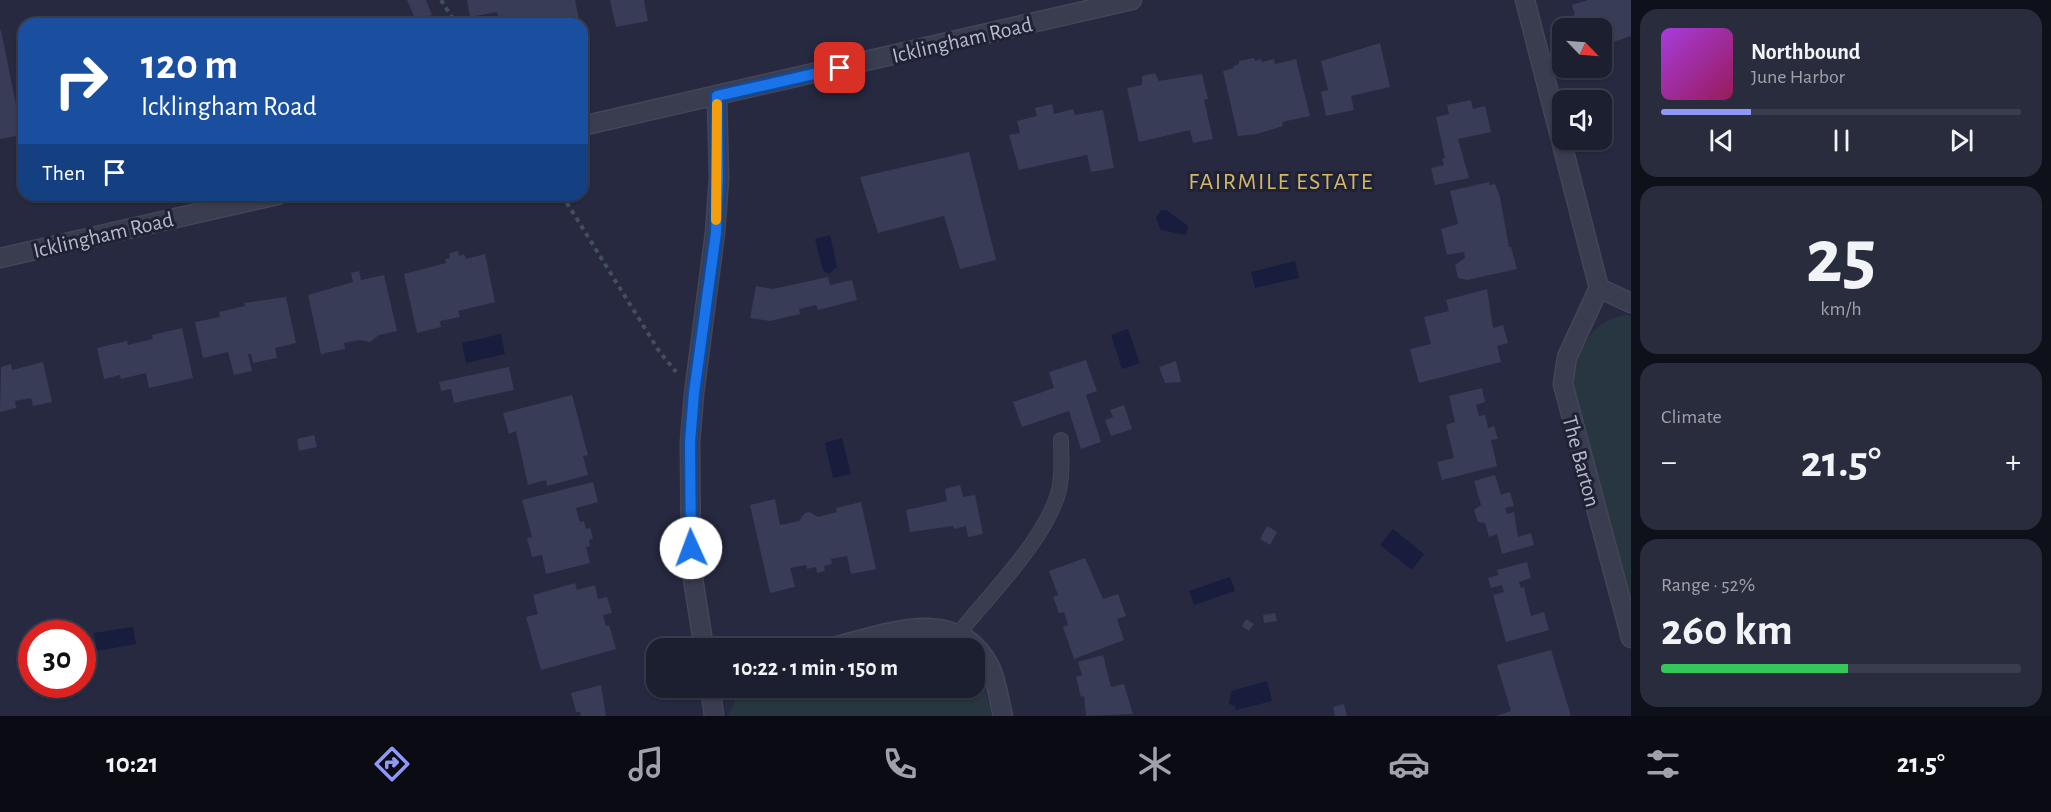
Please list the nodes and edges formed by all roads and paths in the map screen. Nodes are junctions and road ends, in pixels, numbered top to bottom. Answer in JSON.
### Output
{"nodes":[{"id":1,"x":441,"y":0,"type":"edge"},
{"id":2,"x":1132,"y":0,"type":"edge"},
{"id":3,"x":1525,"y":0,"type":"edge"},
{"id":4,"x":452,"y":18,"type":"edge"},
{"id":5,"x":717,"y":96,"type":"junction"},
{"id":6,"x":588,"y":125,"type":"edge"},
{"id":7,"x":251,"y":201,"type":"edge"},
{"id":8,"x":566,"y":201,"type":"edge"},
{"id":9,"x":0,"y":258,"type":"edge"},
{"id":10,"x":1599,"y":288,"type":"junction"},
{"id":11,"x":1631,"y":303,"type":"edge"},
{"id":12,"x":694,"y":393,"type":"junction"},
{"id":13,"x":1061,"y":440,"type":"dead end"},
{"id":14,"x":959,"y":633,"type":"junction"},
{"id":15,"x":702,"y":638,"type":"edge"},
{"id":16,"x":873,"y":638,"type":"edge"},
{"id":17,"x":1631,"y":638,"type":"edge"},
{"id":18,"x":712,"y":698,"type":"edge"},
{"id":19,"x":714,"y":716,"type":"edge"},
{"id":20,"x":1003,"y":716,"type":"edge"}],
"edges":[{"from":1,"to":4,"type":"path"},
{"from":2,"to":5,"type":"street","name":"Icklingham Road"},
{"from":3,"to":10,"type":"street"},
{"from":5,"to":6,"type":"street","name":"Icklingham Road"},
{"from":5,"to":12,"type":"street"},
{"from":7,"to":9,"type":"street","name":"Icklingham Road"},
{"from":8,"to":12,"type":"path"},
{"from":10,"to":11,"type":"street"},
{"from":10,"to":17,"type":"street","name":"The Barton"},
{"from":12,"to":15,"type":"street"},
{"from":13,"to":14,"type":"lane"},
{"from":14,"to":16,"type":"street"},
{"from":14,"to":20,"type":"street"},
{"from":18,"to":19,"type":"street"}]}
